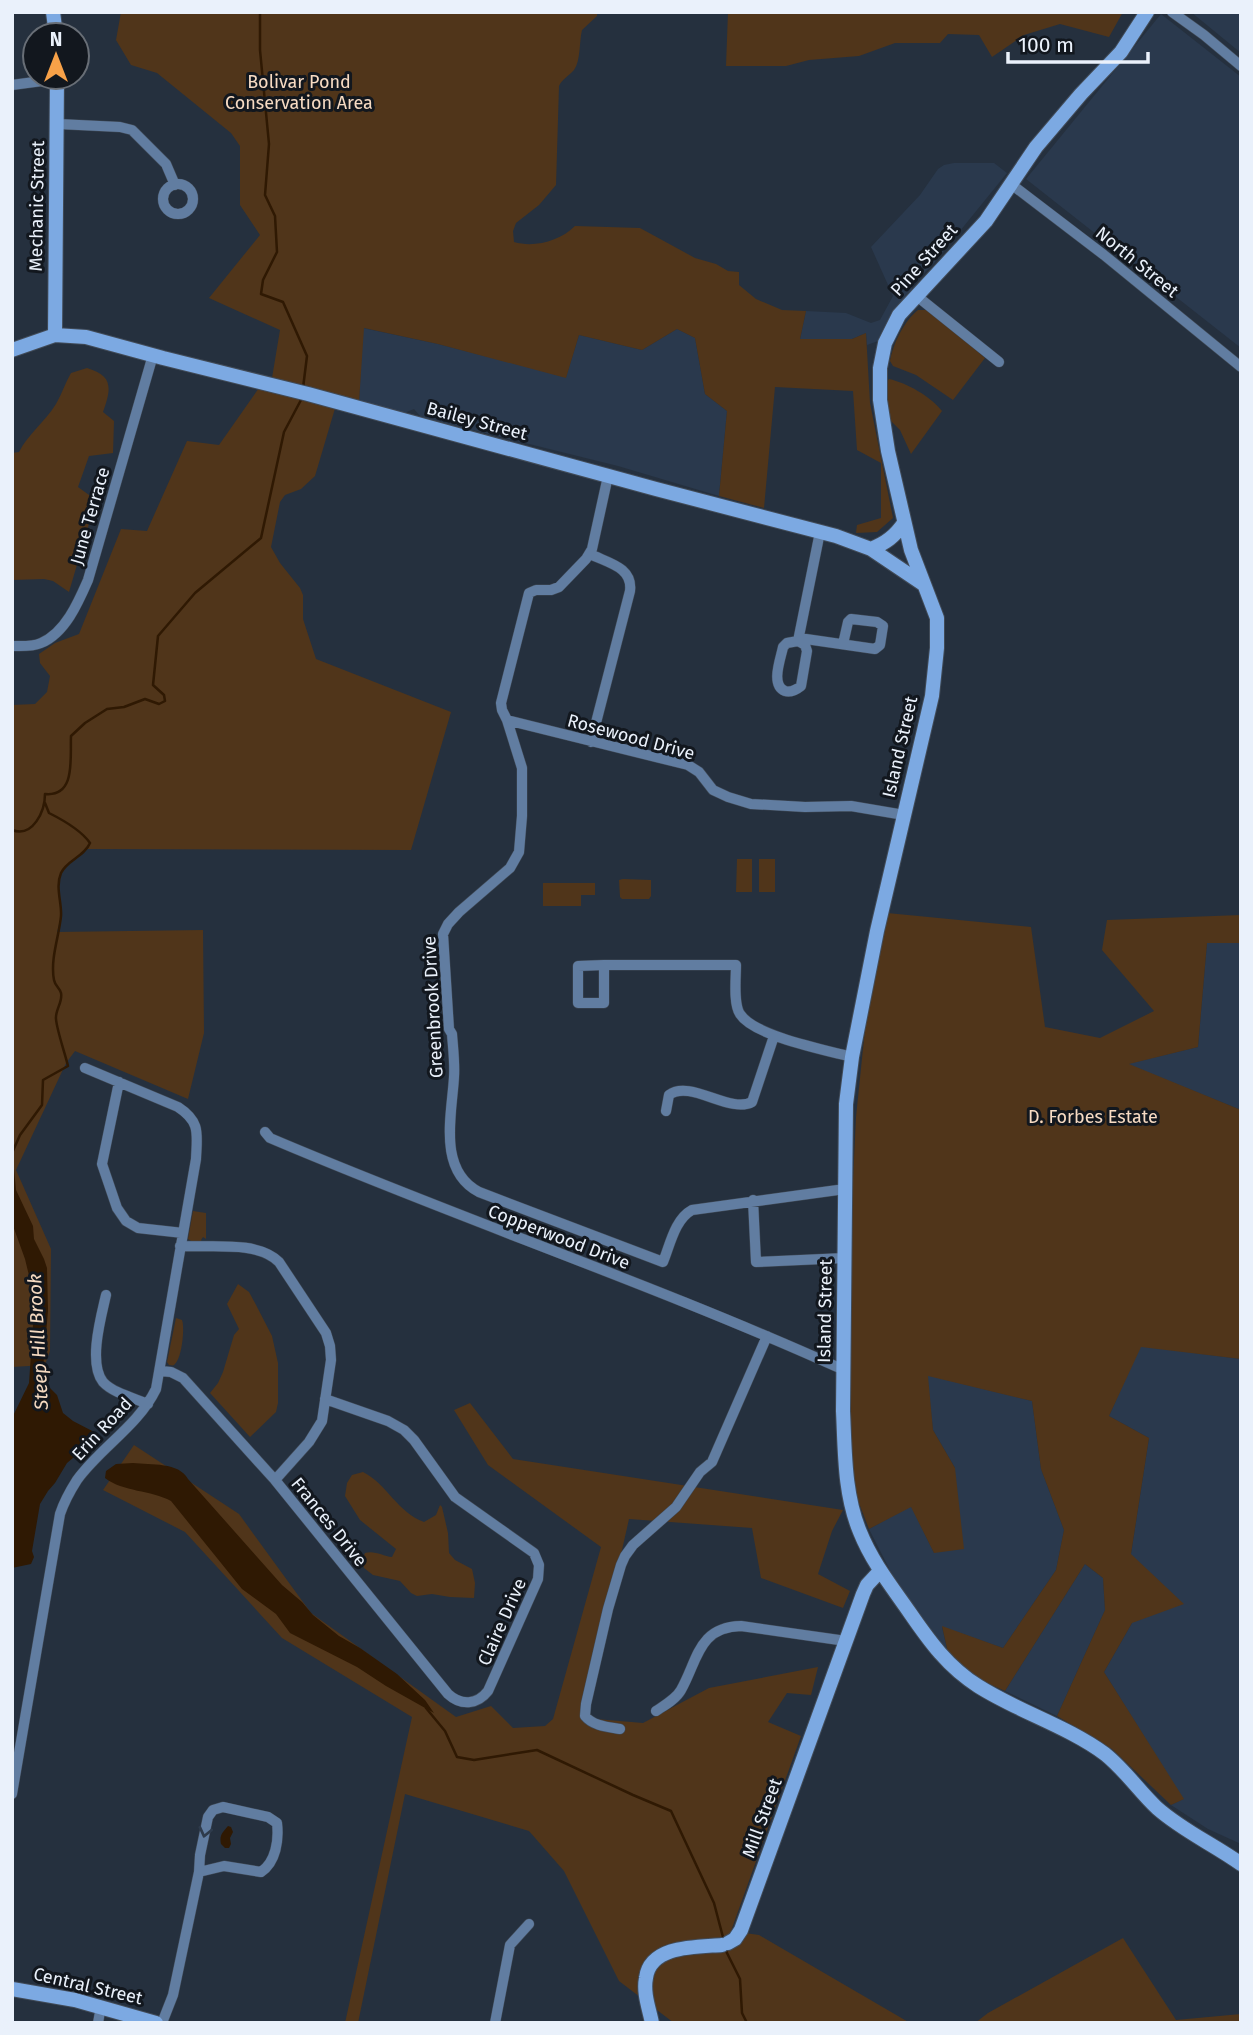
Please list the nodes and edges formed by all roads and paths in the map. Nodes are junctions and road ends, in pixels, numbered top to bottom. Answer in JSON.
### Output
{"nodes":[{"id":1,"x":1147,"y":12,"type":"edge"},
{"id":2,"x":1172,"y":12,"type":"edge"},
{"id":3,"x":1241,"y":66,"type":"edge"},
{"id":4,"x":57,"y":91,"type":"edge"},
{"id":5,"x":58,"y":124,"type":"junction"},
{"id":6,"x":1011,"y":184,"type":"junction"},
{"id":7,"x":175,"y":185,"type":"dead end"},
{"id":8,"x":918,"y":297,"type":"junction"},
{"id":9,"x":55,"y":335,"type":"junction"},
{"id":10,"x":12,"y":350,"type":"edge"},
{"id":11,"x":153,"y":355,"type":"junction"},
{"id":12,"x":999,"y":362,"type":"dead end"},
{"id":13,"x":1241,"y":367,"type":"edge"},
{"id":14,"x":608,"y":476,"type":"junction"},
{"id":15,"x":904,"y":523,"type":"junction"},
{"id":16,"x":820,"y":532,"type":"junction"},
{"id":17,"x":871,"y":549,"type":"junction"},
{"id":18,"x":590,"y":554,"type":"junction"},
{"id":19,"x":923,"y":584,"type":"junction"},
{"id":20,"x":798,"y":639,"type":"junction"},
{"id":21,"x":843,"y":644,"type":"dead end"},
{"id":22,"x":12,"y":646,"type":"edge"},
{"id":23,"x":507,"y":720,"type":"junction"},
{"id":24,"x":591,"y":742,"type":"junction"},
{"id":25,"x":904,"y":815,"type":"junction"},
{"id":26,"x":604,"y":965,"type":"junction"},
{"id":27,"x":774,"y":1036,"type":"junction"},
{"id":28,"x":852,"y":1057,"type":"junction"},
{"id":29,"x":85,"y":1069,"type":"dead end"},
{"id":30,"x":120,"y":1082,"type":"junction"},
{"id":31,"x":666,"y":1111,"type":"dead end"},
{"id":32,"x":265,"y":1132,"type":"dead end"},
{"id":33,"x":845,"y":1189,"type":"junction"},
{"id":34,"x":753,"y":1200,"type":"junction"},
{"id":35,"x":183,"y":1233,"type":"junction"},
{"id":36,"x":180,"y":1247,"type":"junction"},
{"id":37,"x":845,"y":1258,"type":"junction"},
{"id":38,"x":106,"y":1296,"type":"dead end"},
{"id":39,"x":767,"y":1336,"type":"junction"},
{"id":40,"x":844,"y":1370,"type":"junction"},
{"id":41,"x":160,"y":1371,"type":"junction"},
{"id":42,"x":326,"y":1399,"type":"junction"},
{"id":43,"x":148,"y":1404,"type":"junction"},
{"id":44,"x":275,"y":1480,"type":"junction"},
{"id":45,"x":880,"y":1571,"type":"junction"},
{"id":46,"x":846,"y":1641,"type":"junction"},
{"id":47,"x":466,"y":1703,"type":"joint"},
{"id":48,"x":656,"y":1711,"type":"dead end"},
{"id":49,"x":620,"y":1728,"type":"dead end"},
{"id":50,"x":12,"y":1794,"type":"edge"},
{"id":51,"x":1241,"y":1864,"type":"edge"},
{"id":52,"x":199,"y":1872,"type":"junction"},
{"id":53,"x":529,"y":1924,"type":"dead end"},
{"id":54,"x":12,"y":1989,"type":"edge"},
{"id":55,"x":101,"y":2006,"type":"junction"},
{"id":56,"x":97,"y":2023,"type":"edge"},
{"id":57,"x":156,"y":2023,"type":"edge"},
{"id":58,"x":162,"y":2023,"type":"edge"},
{"id":59,"x":495,"y":2023,"type":"edge"},
{"id":60,"x":652,"y":2023,"type":"edge"}],
"edges":[{"from":1,"to":6,"type":"street","name":"Pine Street"},
{"from":2,"to":3,"type":"street"},
{"from":4,"to":5,"type":"street","name":"Mechanic Street"},
{"from":5,"to":7,"type":"street"},
{"from":5,"to":9,"type":"street","name":"Mechanic Street"},
{"from":6,"to":8,"type":"street","name":"Pine Street"},
{"from":6,"to":13,"type":"street","name":"North Street"},
{"from":8,"to":12,"type":"street"},
{"from":8,"to":15,"type":"street","name":"Pine Street"},
{"from":9,"to":10,"type":"street","name":"Bailey Street"},
{"from":9,"to":11,"type":"street","name":"Bailey Street"},
{"from":11,"to":14,"type":"street","name":"Bailey Street"},
{"from":11,"to":22,"type":"street","name":"June Terrace"},
{"from":14,"to":16,"type":"street","name":"Bailey Street"},
{"from":14,"to":18,"type":"street","name":"Greenbrook Drive"},
{"from":15,"to":17,"type":"street"},
{"from":15,"to":19,"type":"street","name":"Pine Street"},
{"from":16,"to":17,"type":"street","name":"Bailey Street"},
{"from":16,"to":20,"type":"street"},
{"from":17,"to":19,"type":"street","name":"Bailey Street"},
{"from":18,"to":23,"type":"street","name":"Greenbrook Drive"},
{"from":18,"to":24,"type":"street"},
{"from":19,"to":25,"type":"street","name":"Island Street"},
{"from":20,"to":20,"type":"street"},
{"from":20,"to":21,"type":"street"},
{"from":23,"to":24,"type":"street","name":"Rosewood Drive"},
{"from":23,"to":34,"type":"street","name":"Greenbrook Drive"},
{"from":24,"to":25,"type":"street","name":"Rosewood Drive"},
{"from":25,"to":28,"type":"street","name":"Island Street"},
{"from":26,"to":26,"type":"street"},
{"from":26,"to":27,"type":"street"},
{"from":27,"to":28,"type":"street"},
{"from":27,"to":31,"type":"street"},
{"from":28,"to":33,"type":"street","name":"Island Street"},
{"from":29,"to":30,"type":"street","name":"Erin Road"},
{"from":30,"to":35,"type":"street","name":"Erin Road"},
{"from":30,"to":35,"type":"street"},
{"from":32,"to":39,"type":"street","name":"Copperwood Drive"},
{"from":33,"to":34,"type":"street","name":"Greenbrook Drive"},
{"from":33,"to":37,"type":"street","name":"Island Street"},
{"from":34,"to":37,"type":"street"},
{"from":35,"to":36,"type":"street","name":"Erin Road"},
{"from":36,"to":41,"type":"street","name":"Erin Road"},
{"from":36,"to":42,"type":"street"},
{"from":37,"to":40,"type":"street","name":"Island Street"},
{"from":38,"to":43,"type":"street"},
{"from":39,"to":40,"type":"street","name":"Copperwood Drive"},
{"from":39,"to":49,"type":"street"},
{"from":40,"to":45,"type":"street","name":"Island Street"},
{"from":41,"to":43,"type":"street","name":"Erin Road"},
{"from":41,"to":44,"type":"street","name":"Frances Drive"},
{"from":42,"to":44,"type":"street"},
{"from":42,"to":47,"type":"street","name":"Claire Drive"},
{"from":43,"to":50,"type":"street","name":"Erin Road"},
{"from":44,"to":47,"type":"street","name":"Frances Drive"},
{"from":45,"to":46,"type":"street","name":"Mill Street"},
{"from":45,"to":51,"type":"street","name":"Island Street"},
{"from":46,"to":48,"type":"street"},
{"from":46,"to":60,"type":"street","name":"Mill Street"},
{"from":52,"to":52,"type":"street","one_way":true},
{"from":52,"to":58,"type":"street"},
{"from":53,"to":59,"type":"street"},
{"from":54,"to":55,"type":"street","name":"Central Street"},
{"from":55,"to":56,"type":"street"},
{"from":55,"to":57,"type":"street","name":"Central Street"}]}
